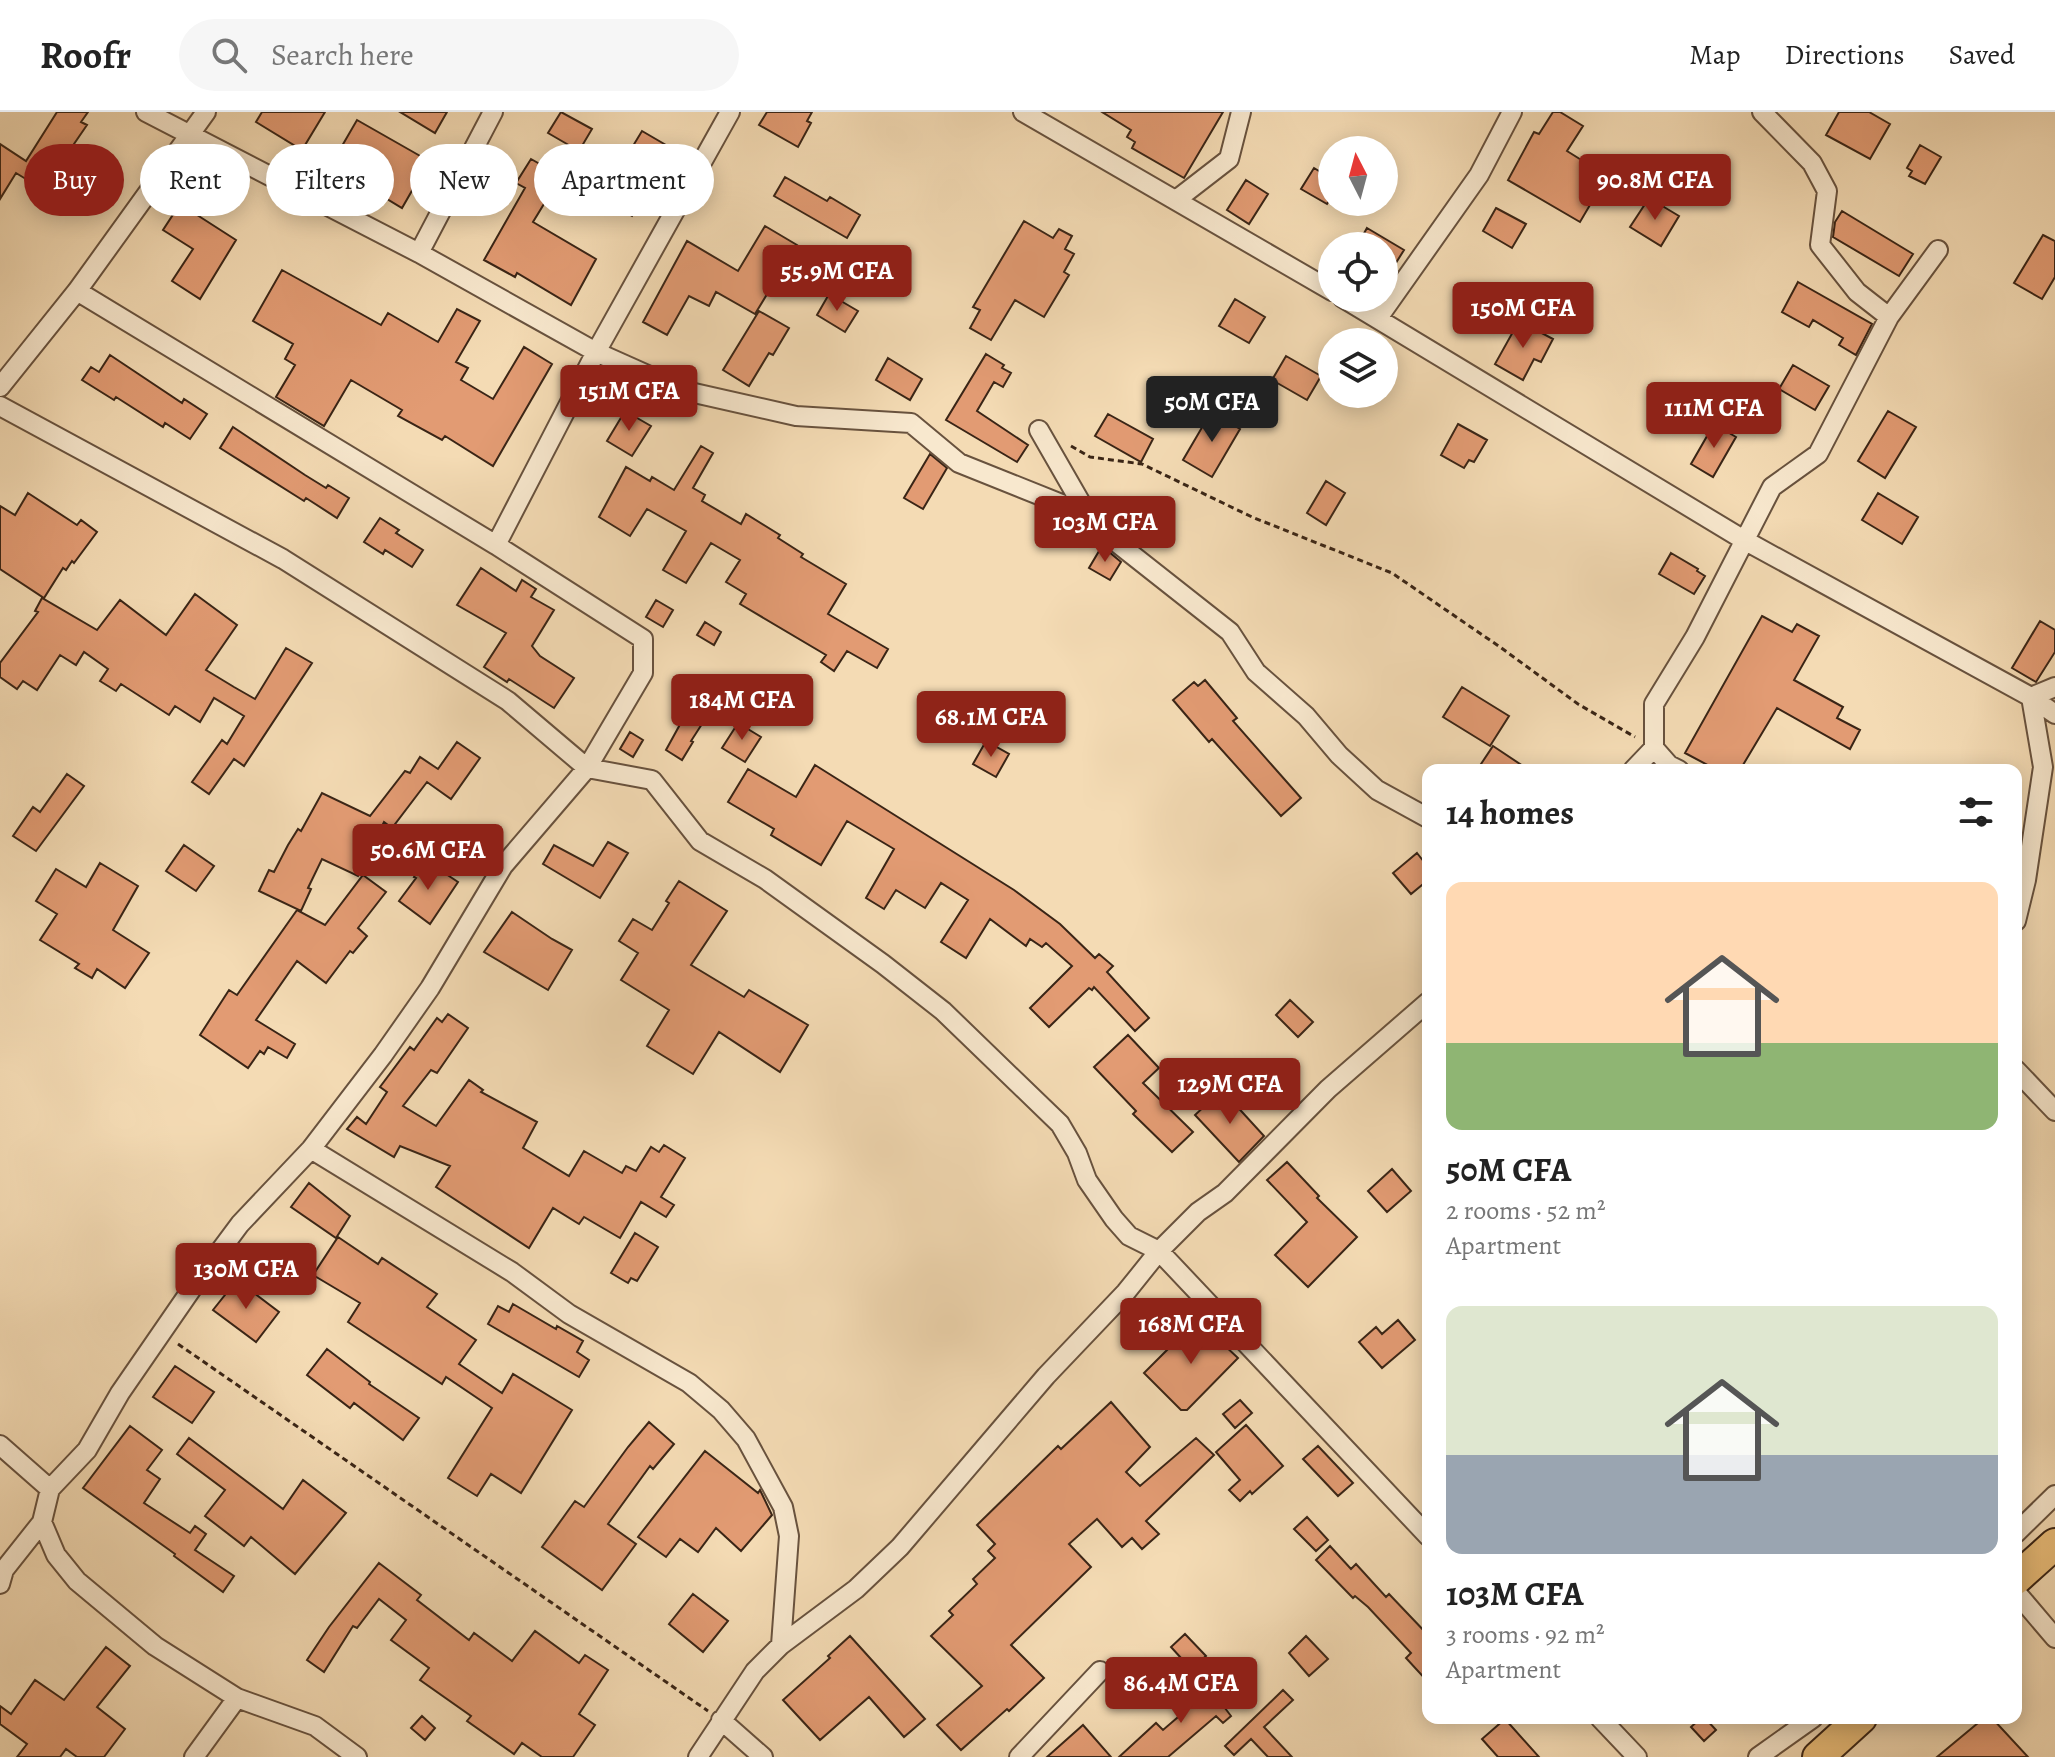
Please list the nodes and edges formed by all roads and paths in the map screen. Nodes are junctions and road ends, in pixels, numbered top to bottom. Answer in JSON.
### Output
{"nodes":[{"id":1,"x":146,"y":112,"type":"edge"},
{"id":2,"x":206,"y":112,"type":"edge"},
{"id":3,"x":493,"y":112,"type":"edge"},
{"id":4,"x":730,"y":112,"type":"edge"},
{"id":5,"x":1023,"y":112,"type":"edge"},
{"id":6,"x":1241,"y":112,"type":"edge"},
{"id":7,"x":1512,"y":112,"type":"edge"},
{"id":8,"x":1762,"y":112,"type":"edge"},
{"id":9,"x":190,"y":134,"type":"junction"},
{"id":10,"x":1176,"y":200,"type":"junction"},
{"id":11,"x":1938,"y":250,"type":"dead end"},
{"id":12,"x":419,"y":253,"type":"junction"},
{"id":13,"x":1318,"y":283,"type":"edge"},
{"id":14,"x":77,"y":291,"type":"junction"},
{"id":15,"x":1368,"y":312,"type":"edge"},
{"id":16,"x":1889,"y":317,"type":"junction"},
{"id":17,"x":1378,"y":318,"type":"junction"},
{"id":18,"x":596,"y":352,"type":"junction"},
{"id":19,"x":0,"y":387,"type":"edge"},
{"id":20,"x":0,"y":406,"type":"edge"},
{"id":21,"x":1039,"y":430,"type":"joint"},
{"id":22,"x":1095,"y":526,"type":"junction"},
{"id":23,"x":1744,"y":540,"type":"junction"},
{"id":24,"x":496,"y":545,"type":"junction"},
{"id":25,"x":2055,"y":687,"type":"edge"},
{"id":26,"x":2031,"y":697,"type":"junction"},
{"id":27,"x":2055,"y":714,"type":"edge"},
{"id":28,"x":1654,"y":748,"type":"junction"},
{"id":29,"x":1639,"y":764,"type":"edge"},
{"id":30,"x":1668,"y":764,"type":"edge"},
{"id":31,"x":587,"y":768,"type":"junction"},
{"id":32,"x":1422,"y":815,"type":"edge"},
{"id":33,"x":2022,"y":899,"type":"edge"},
{"id":34,"x":1422,"y":1007,"type":"edge"},
{"id":35,"x":2022,"y":1076,"type":"edge"},
{"id":36,"x":2055,"y":1111,"type":"edge"},
{"id":37,"x":311,"y":1149,"type":"junction"},
{"id":38,"x":1159,"y":1251,"type":"junction"},
{"id":39,"x":161,"y":1333,"type":"junction"},
{"id":40,"x":0,"y":1445,"type":"edge"},
{"id":41,"x":50,"y":1489,"type":"junction"},
{"id":42,"x":2055,"y":1495,"type":"edge"},
{"id":43,"x":42,"y":1522,"type":"junction"},
{"id":44,"x":2022,"y":1527,"type":"edge"},
{"id":45,"x":1422,"y":1530,"type":"edge"},
{"id":46,"x":2055,"y":1544,"type":"edge"},
{"id":47,"x":2022,"y":1574,"type":"edge"},
{"id":48,"x":0,"y":1584,"type":"edge"},
{"id":49,"x":2022,"y":1599,"type":"edge"},
{"id":50,"x":2055,"y":1638,"type":"edge"},
{"id":51,"x":781,"y":1645,"type":"junction"},
{"id":52,"x":1100,"y":1671,"type":"dead end"},
{"id":53,"x":237,"y":1698,"type":"junction"},
{"id":54,"x":721,"y":1720,"type":"junction"},
{"id":55,"x":1606,"y":1724,"type":"edge"},
{"id":56,"x":1805,"y":1724,"type":"edge"},
{"id":57,"x":1854,"y":1724,"type":"edge"},
{"id":58,"x":194,"y":1757,"type":"edge"},
{"id":59,"x":357,"y":1757,"type":"edge"},
{"id":60,"x":698,"y":1757,"type":"edge"},
{"id":61,"x":763,"y":1757,"type":"edge"},
{"id":62,"x":1019,"y":1757,"type":"edge"},
{"id":63,"x":1637,"y":1757,"type":"edge"},
{"id":64,"x":1758,"y":1757,"type":"edge"},
{"id":65,"x":1818,"y":1757,"type":"edge"}],
"edges":[{"from":1,"to":9,"type":"street"},
{"from":2,"to":9,"type":"street"},
{"from":3,"to":12,"type":"street"},
{"from":4,"to":18,"type":"street"},
{"from":5,"to":10,"type":"street"},
{"from":6,"to":10,"type":"street"},
{"from":7,"to":17,"type":"street"},
{"from":8,"to":16,"type":"street"},
{"from":9,"to":12,"type":"street"},
{"from":9,"to":14,"type":"street"},
{"from":10,"to":13,"type":"street"},
{"from":11,"to":16,"type":"street"},
{"from":12,"to":18,"type":"street"},
{"from":14,"to":19,"type":"street"},
{"from":14,"to":24,"type":"street"},
{"from":15,"to":17,"type":"street"},
{"from":16,"to":23,"type":"street"},
{"from":17,"to":23,"type":"street"},
{"from":18,"to":22,"type":"street"},
{"from":18,"to":24,"type":"street"},
{"from":20,"to":31,"type":"street"},
{"from":21,"to":22,"type":"street"},
{"from":21,"to":28,"type":"path"},
{"from":22,"to":32,"type":"street"},
{"from":23,"to":26,"type":"street"},
{"from":23,"to":28,"type":"street"},
{"from":24,"to":31,"type":"street"},
{"from":25,"to":26,"type":"street"},
{"from":26,"to":27,"type":"street"},
{"from":26,"to":33,"type":"street"},
{"from":28,"to":29,"type":"street"},
{"from":28,"to":30,"type":"street"},
{"from":31,"to":37,"type":"street"},
{"from":31,"to":38,"type":"street"},
{"from":34,"to":38,"type":"street"},
{"from":35,"to":36,"type":"street"},
{"from":37,"to":39,"type":"street"},
{"from":37,"to":51,"type":"street"},
{"from":38,"to":45,"type":"street"},
{"from":38,"to":51,"type":"street"},
{"from":39,"to":41,"type":"street"},
{"from":39,"to":54,"type":"path"},
{"from":40,"to":41,"type":"street"},
{"from":41,"to":43,"type":"street"},
{"from":42,"to":44,"type":"street"},
{"from":43,"to":48,"type":"street"},
{"from":43,"to":53,"type":"street"},
{"from":46,"to":47,"type":"main road"},
{"from":49,"to":50,"type":"street"},
{"from":51,"to":54,"type":"street"},
{"from":52,"to":62,"type":"street"},
{"from":53,"to":58,"type":"street"},
{"from":53,"to":59,"type":"street"},
{"from":54,"to":60,"type":"street"},
{"from":54,"to":61,"type":"street"},
{"from":55,"to":63,"type":"street"},
{"from":56,"to":64,"type":"street"},
{"from":57,"to":65,"type":"main road"}]}
